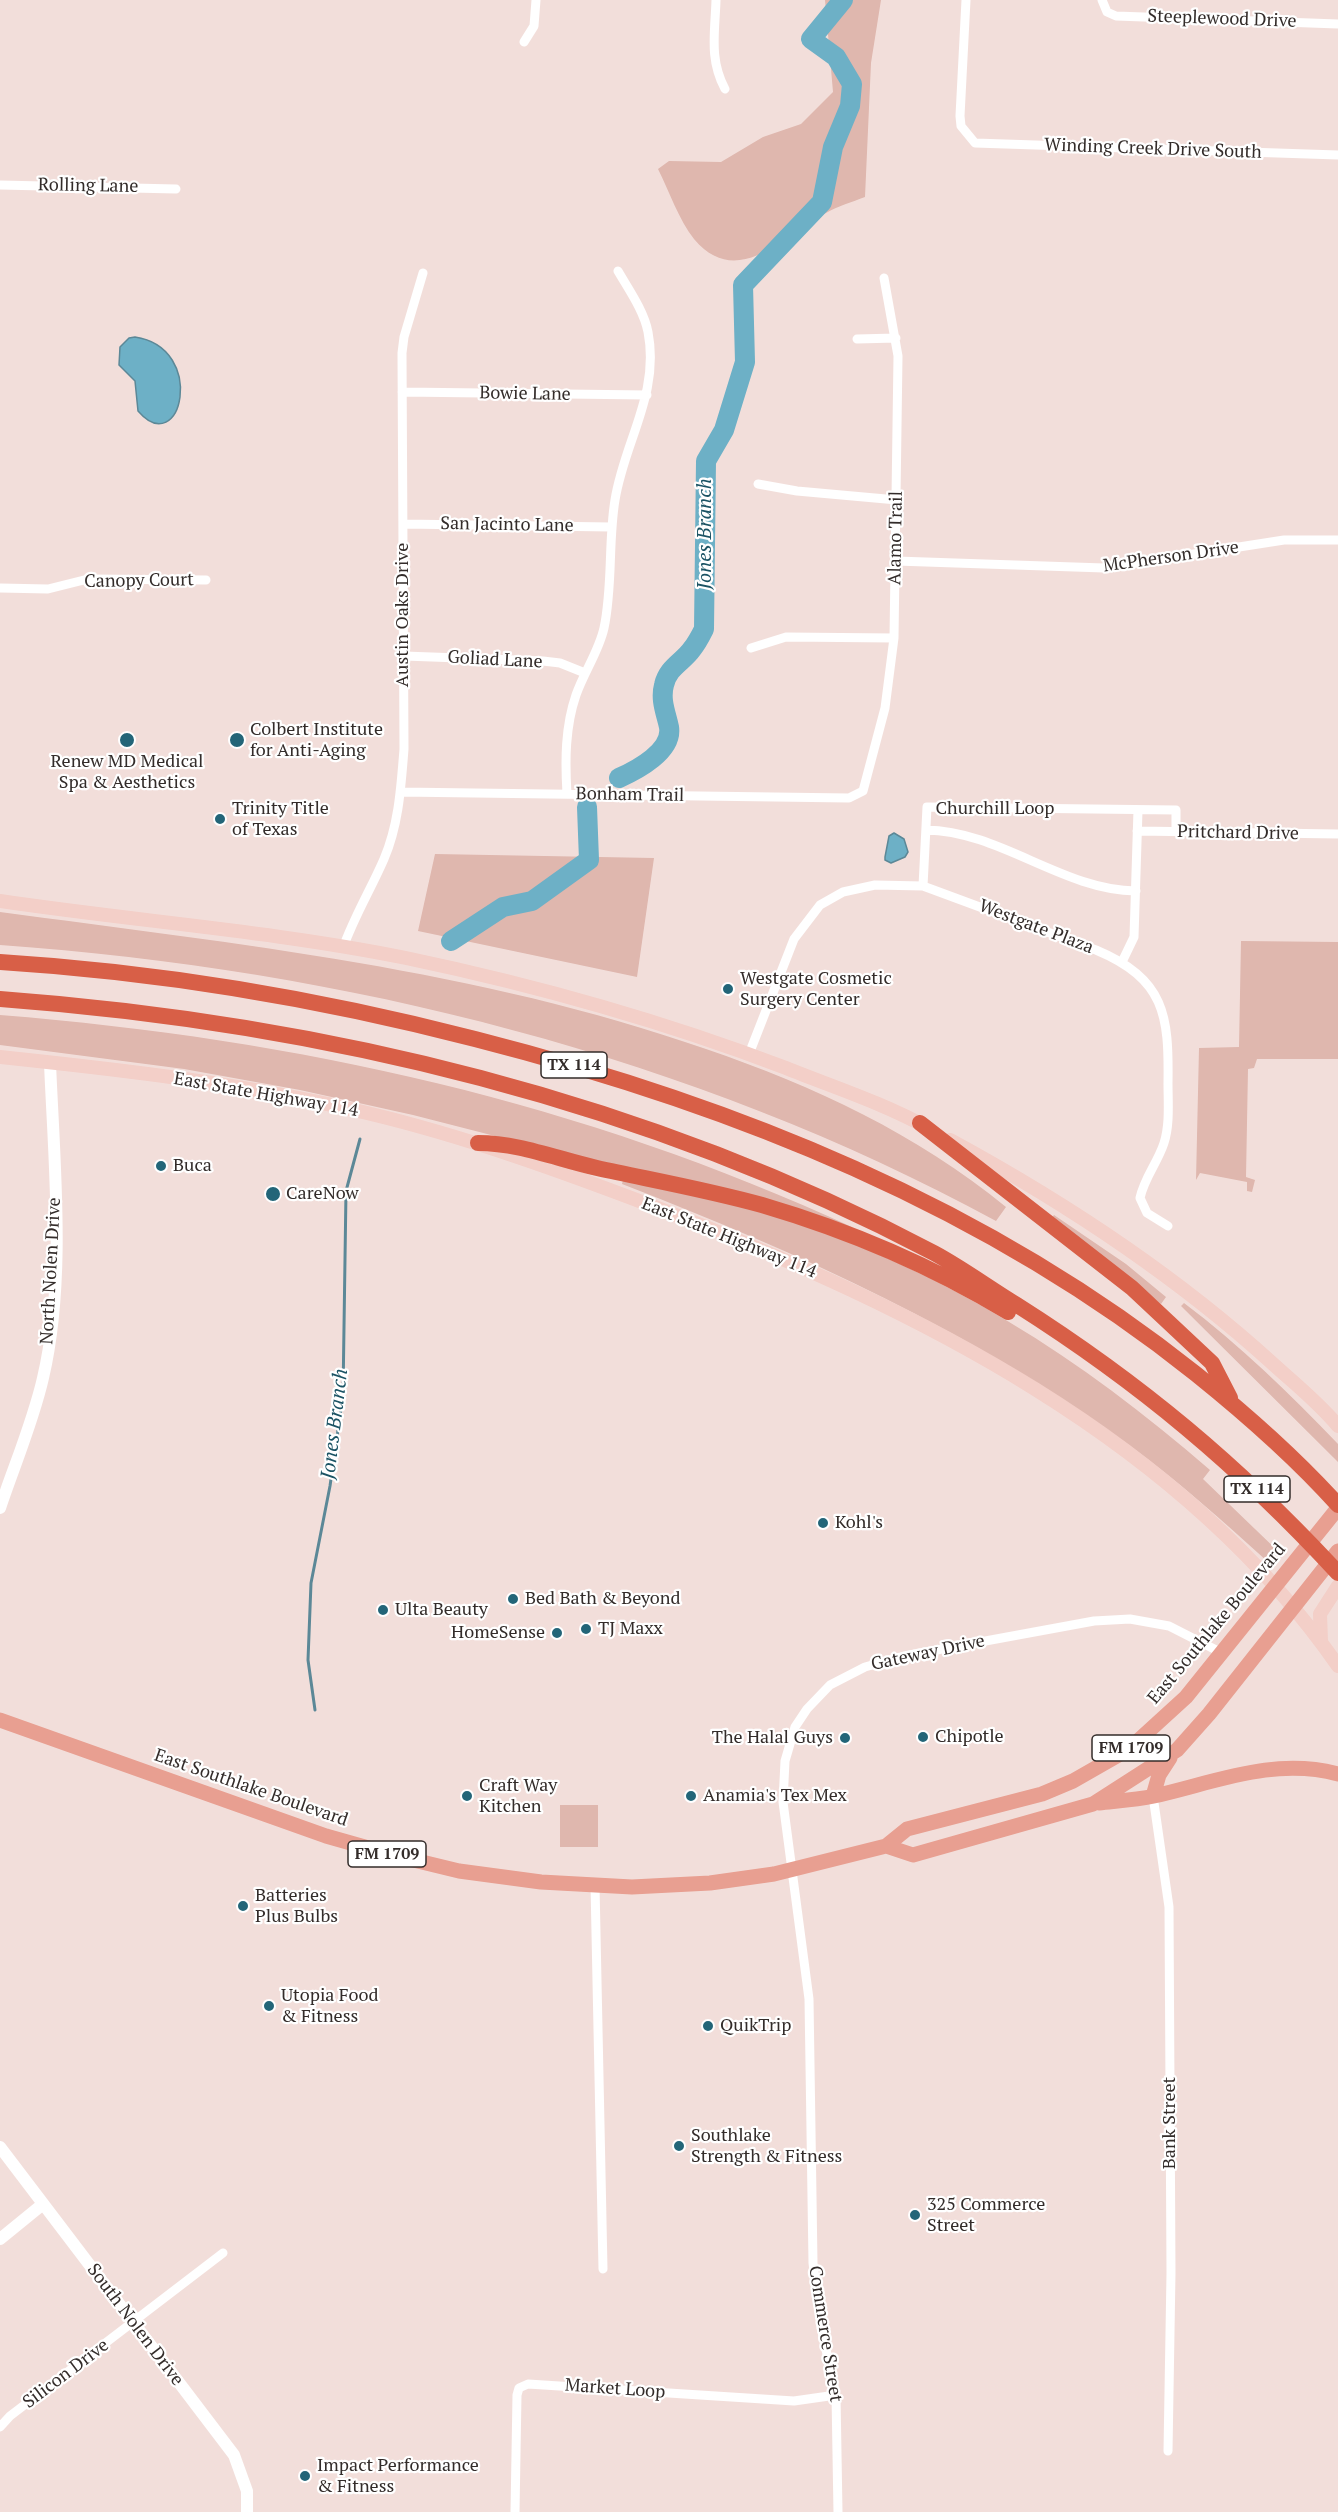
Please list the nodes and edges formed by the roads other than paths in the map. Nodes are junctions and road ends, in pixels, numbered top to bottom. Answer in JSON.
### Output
{"nodes":[{"id":1,"x":536,"y":0,"type":"edge"},
{"id":2,"x":716,"y":0,"type":"edge"},
{"id":3,"x":966,"y":0,"type":"edge"},
{"id":4,"x":1102,"y":0,"type":"edge"},
{"id":5,"x":1338,"y":24,"type":"edge"},
{"id":6,"x":524,"y":42,"type":"dead end"},
{"id":7,"x":725,"y":88,"type":"dead end"},
{"id":8,"x":1338,"y":155,"type":"edge"},
{"id":9,"x":0,"y":185,"type":"edge"},
{"id":10,"x":176,"y":189,"type":"dead end"},
{"id":11,"x":618,"y":271,"type":"dead end"},
{"id":12,"x":423,"y":273,"type":"dead end"},
{"id":13,"x":884,"y":278,"type":"dead end"},
{"id":14,"x":896,"y":338,"type":"junction"},
{"id":15,"x":857,"y":339,"type":"dead end"},
{"id":16,"x":402,"y":392,"type":"junction"},
{"id":17,"x":647,"y":395,"type":"junction"},
{"id":18,"x":758,"y":484,"type":"dead end"},
{"id":19,"x":897,"y":500,"type":"junction"},
{"id":20,"x":403,"y":524,"type":"junction"},
{"id":21,"x":611,"y":527,"type":"junction"},
{"id":22,"x":1338,"y":540,"type":"edge"},
{"id":23,"x":896,"y":561,"type":"junction"},
{"id":24,"x":206,"y":580,"type":"dead end"},
{"id":25,"x":0,"y":588,"type":"edge"},
{"id":26,"x":894,"y":638,"type":"junction"},
{"id":27,"x":751,"y":648,"type":"dead end"},
{"id":28,"x":404,"y":656,"type":"junction"},
{"id":29,"x":585,"y":673,"type":"junction"},
{"id":30,"x":400,"y":792,"type":"junction"},
{"id":31,"x":567,"y":794,"type":"junction"},
{"id":32,"x":859,"y":794,"type":"joint"},
{"id":33,"x":1138,"y":810,"type":"junction"},
{"id":34,"x":926,"y":830,"type":"junction"},
{"id":35,"x":1137,"y":831,"type":"junction"},
{"id":36,"x":1176,"y":832,"type":"junction"},
{"id":37,"x":1338,"y":834,"type":"edge"},
{"id":38,"x":923,"y":885,"type":"junction"},
{"id":39,"x":1136,"y":891,"type":"junction"},
{"id":40,"x":0,"y":901,"type":"edge"},
{"id":41,"x":343,"y":948,"type":"junction"},
{"id":42,"x":0,"y":962,"type":"edge"},
{"id":43,"x":1122,"y":962,"type":"junction"},
{"id":44,"x":0,"y":999,"type":"edge"},
{"id":45,"x":749,"y":1054,"type":"junction"},
{"id":46,"x":0,"y":1057,"type":"edge"},
{"id":47,"x":50,"y":1062,"type":"junction"},
{"id":48,"x":920,"y":1123,"type":"junction"},
{"id":49,"x":478,"y":1143,"type":"junction"},
{"id":50,"x":1168,"y":1226,"type":"dead end"},
{"id":51,"x":1148,"y":1394,"type":"junction"},
{"id":52,"x":1233,"y":1404,"type":"junction"},
{"id":53,"x":1319,"y":1404,"type":"junction"},
{"id":54,"x":1338,"y":1409,"type":"edge"},
{"id":55,"x":1338,"y":1426,"type":"edge"},
{"id":56,"x":1338,"y":1506,"type":"edge"},
{"id":57,"x":0,"y":1508,"type":"edge"},
{"id":58,"x":1338,"y":1551,"type":"edge"},
{"id":59,"x":1338,"y":1573,"type":"edge"},
{"id":60,"x":1275,"y":1584,"type":"junction"},
{"id":61,"x":1338,"y":1586,"type":"edge"},
{"id":62,"x":1293,"y":1605,"type":"junction"},
{"id":63,"x":1321,"y":1641,"type":"junction"},
{"id":64,"x":1220,"y":1652,"type":"junction"},
{"id":65,"x":1338,"y":1666,"type":"edge"},
{"id":66,"x":0,"y":1720,"type":"edge"},
{"id":67,"x":1177,"y":1750,"type":"junction"},
{"id":68,"x":1338,"y":1774,"type":"edge"},
{"id":69,"x":1153,"y":1796,"type":"junction"},
{"id":70,"x":1093,"y":1804,"type":"junction"},
{"id":71,"x":886,"y":1846,"type":"junction"},
{"id":72,"x":793,"y":1869,"type":"junction"},
{"id":73,"x":595,"y":1885,"type":"junction"},
{"id":74,"x":0,"y":2147,"type":"edge"},
{"id":75,"x":43,"y":2204,"type":"junction"},
{"id":76,"x":0,"y":2239,"type":"edge"},
{"id":77,"x":223,"y":2253,"type":"dead end"},
{"id":78,"x":603,"y":2269,"type":"dead end"},
{"id":79,"x":135,"y":2322,"type":"junction"},
{"id":80,"x":836,"y":2395,"type":"junction"},
{"id":81,"x":0,"y":2427,"type":"edge"},
{"id":82,"x":1168,"y":2451,"type":"dead end"},
{"id":83,"x":247,"y":2512,"type":"edge"},
{"id":84,"x":515,"y":2512,"type":"edge"},
{"id":85,"x":838,"y":2512,"type":"edge"}],
"edges":[{"from":1,"to":6,"type":"street"},
{"from":2,"to":7,"type":"street"},
{"from":3,"to":8,"type":"street","name":"Winding Creek Drive South"},
{"from":4,"to":5,"type":"street","name":"Steeplewood Drive"},
{"from":9,"to":10,"type":"street","name":"Rolling Lane"},
{"from":11,"to":17,"type":"street"},
{"from":12,"to":16,"type":"street","name":"Austin Oaks Drive"},
{"from":13,"to":14,"type":"street","name":"Alamo Trail"},
{"from":14,"to":15,"type":"street"},
{"from":14,"to":19,"type":"street","name":"Alamo Trail"},
{"from":16,"to":17,"type":"street","name":"Bowie Lane"},
{"from":16,"to":20,"type":"street","name":"Austin Oaks Drive"},
{"from":17,"to":21,"type":"street"},
{"from":18,"to":19,"type":"street"},
{"from":19,"to":23,"type":"street","name":"Alamo Trail"},
{"from":20,"to":21,"type":"street","name":"San Jacinto Lane"},
{"from":20,"to":28,"type":"street","name":"Austin Oaks Drive"},
{"from":21,"to":29,"type":"street"},
{"from":22,"to":23,"type":"street","name":"McPherson Drive"},
{"from":23,"to":26,"type":"street","name":"Alamo Trail"},
{"from":24,"to":25,"type":"street","name":"Canopy Court"},
{"from":26,"to":27,"type":"street"},
{"from":26,"to":32,"type":"street","name":"Alamo Trail"},
{"from":28,"to":29,"type":"street","name":"Goliad Lane"},
{"from":28,"to":30,"type":"street","name":"Austin Oaks Drive"},
{"from":29,"to":31,"type":"street"},
{"from":30,"to":31,"type":"street","name":"Bonham Trail"},
{"from":30,"to":41,"type":"street","name":"Austin Oaks Drive"},
{"from":31,"to":32,"type":"street","name":"Bonham Trail"},
{"from":33,"to":34,"type":"street","name":"Churchill Loop"},
{"from":33,"to":35,"type":"street"},
{"from":33,"to":36,"type":"street","name":"Churchill Loop"},
{"from":34,"to":38,"type":"street","name":"Churchill Loop"},
{"from":34,"to":39,"type":"street"},
{"from":35,"to":36,"type":"street","name":"Pritchard Drive"},
{"from":35,"to":39,"type":"street"},
{"from":36,"to":37,"type":"street","name":"Pritchard Drive"},
{"from":38,"to":43,"type":"street","name":"Westgate Plaza"},
{"from":38,"to":45,"type":"street","name":"Westgate Plaza"},
{"from":39,"to":43,"type":"street"},
{"from":40,"to":41,"type":"main road"},
{"from":41,"to":45,"type":"main road"},
{"from":42,"to":52,"type":"highway","number":"TX 114"},
{"from":43,"to":50,"type":"street","name":"Westgate Plaza"},
{"from":44,"to":51,"type":"highway","number":"TX 114"},
{"from":45,"to":48,"type":"main road"},
{"from":46,"to":47,"type":"main road","name":"East State Highway 114"},
{"from":47,"to":49,"type":"main road","name":"East State Highway 114"},
{"from":47,"to":57,"type":"street","name":"North Nolen Drive"},
{"from":48,"to":52,"type":"highway"},
{"from":48,"to":53,"type":"main road"},
{"from":49,"to":51,"type":"highway"},
{"from":49,"to":60,"type":"main road","name":"East State Highway 114"},
{"from":51,"to":59,"type":"highway","number":"TX 114"},
{"from":52,"to":56,"type":"highway","number":"TX 114"},
{"from":53,"to":54,"type":"main road"},
{"from":53,"to":55,"type":"main road"},
{"from":56,"to":60,"type":"main road","name":"East Southlake Boulevard","number":"FM 1709"},
{"from":58,"to":62,"type":"main road","number":"FM 1709"},
{"from":60,"to":62,"type":"main road","name":"East State Highway 114"},
{"from":60,"to":64,"type":"main road","name":"East Southlake Boulevard","number":"FM 1709"},
{"from":61,"to":63,"type":"main road"},
{"from":62,"to":63,"type":"main road","name":"East State Highway 114"},
{"from":62,"to":67,"type":"main road","number":"FM 1709"},
{"from":63,"to":65,"type":"main road","name":"East State Highway 114"},
{"from":64,"to":71,"type":"main road","name":"East Southlake Boulevard","number":"FM 1709"},
{"from":64,"to":72,"type":"street","name":"Gateway Drive"},
{"from":66,"to":73,"type":"main road","name":"East Southlake Boulevard","number":"FM 1709"},
{"from":67,"to":69,"type":"main road"},
{"from":67,"to":70,"type":"main road","number":"FM 1709"},
{"from":68,"to":69,"type":"main road"},
{"from":69,"to":70,"type":"main road"},
{"from":69,"to":82,"type":"street","name":"Bank Street"},
{"from":70,"to":71,"type":"main road","number":"FM 1709"},
{"from":71,"to":72,"type":"main road","name":"East Southlake Boulevard","number":"FM 1709"},
{"from":72,"to":73,"type":"main road","name":"East Southlake Boulevard","number":"FM 1709"},
{"from":72,"to":80,"type":"street","name":"Commerce Street"},
{"from":73,"to":78,"type":"street"},
{"from":74,"to":75,"type":"street","name":"South Nolen Drive"},
{"from":75,"to":76,"type":"street"},
{"from":75,"to":79,"type":"street","name":"South Nolen Drive"},
{"from":77,"to":79,"type":"street","name":"Silicon Drive"},
{"from":79,"to":81,"type":"street","name":"Silicon Drive"},
{"from":79,"to":83,"type":"street","name":"South Nolen Drive"},
{"from":80,"to":84,"type":"street","name":"Market Loop"},
{"from":80,"to":85,"type":"street","name":"Commerce Street"}]}
